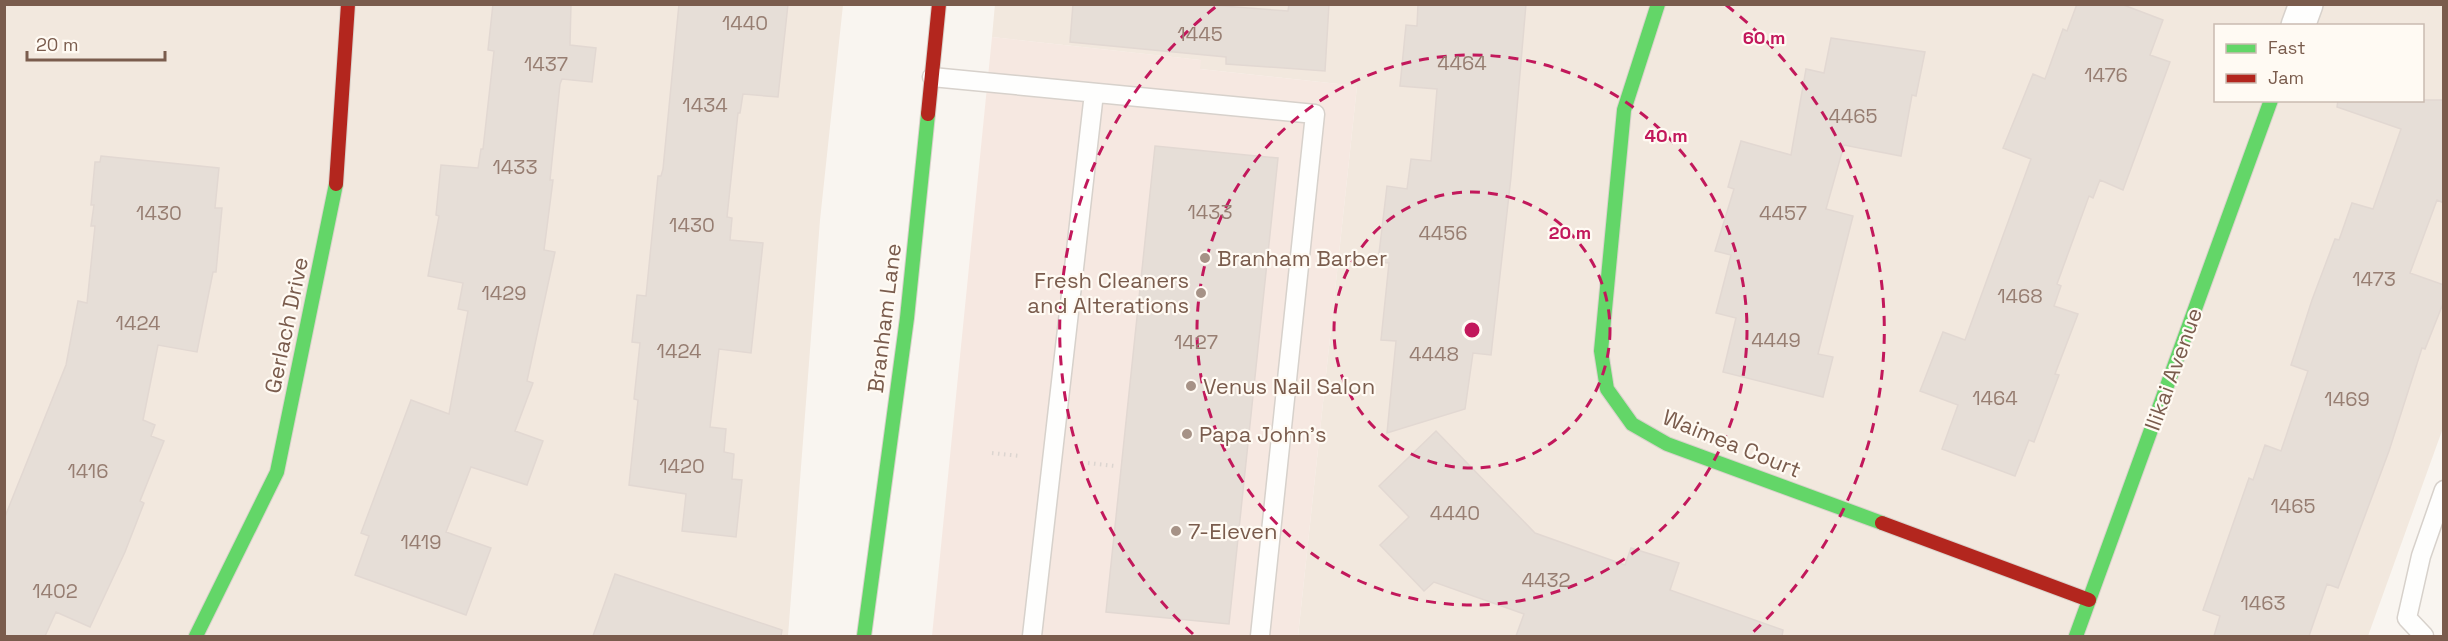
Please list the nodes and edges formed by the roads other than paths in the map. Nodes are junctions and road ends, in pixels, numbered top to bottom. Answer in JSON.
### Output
{"nodes":[{"id":1,"x":348,"y":4,"type":"edge"},
{"id":2,"x":939,"y":4,"type":"edge"},
{"id":3,"x":1658,"y":4,"type":"edge"},
{"id":4,"x":2306,"y":4,"type":"edge"},
{"id":5,"x":2299,"y":24,"type":"edge"},
{"id":6,"x":932,"y":77,"type":"junction"},
{"id":7,"x":1094,"y":93,"type":"junction"},
{"id":8,"x":2270,"y":102,"type":"edge"},
{"id":9,"x":2444,"y":490,"type":"edge"},
{"id":10,"x":2089,"y":600,"type":"junction"},
{"id":11,"x":196,"y":636,"type":"edge"},
{"id":12,"x":864,"y":636,"type":"edge"},
{"id":13,"x":1032,"y":636,"type":"edge"},
{"id":14,"x":1260,"y":636,"type":"edge"},
{"id":15,"x":2076,"y":636,"type":"edge"},
{"id":16,"x":2424,"y":636,"type":"edge"}],
"edges":[{"from":1,"to":11,"type":"street","name":"Gerlach Drive"},
{"from":2,"to":6,"type":"street","name":"Branham Lane"},
{"from":3,"to":10,"type":"street","name":"Waimea Court"},
{"from":4,"to":5,"type":"street"},
{"from":6,"to":7,"type":"lane"},
{"from":6,"to":12,"type":"street","name":"Branham Lane"},
{"from":7,"to":13,"type":"lane"},
{"from":7,"to":14,"type":"lane"},
{"from":8,"to":10,"type":"street","name":"Ilikai Avenue"},
{"from":9,"to":16,"type":"lane"},
{"from":10,"to":15,"type":"street","name":"Ilikai Avenue"}]}
